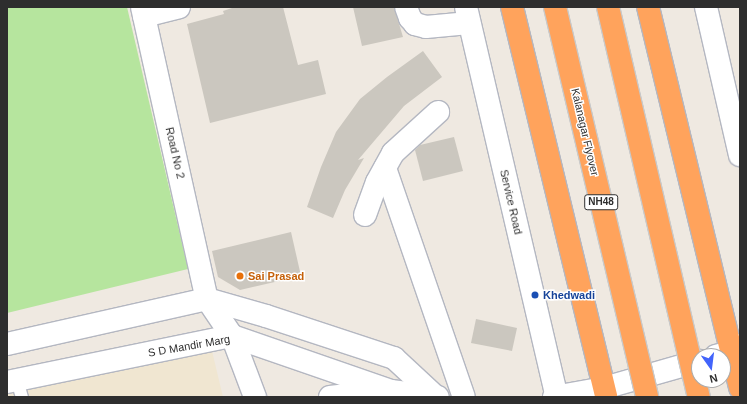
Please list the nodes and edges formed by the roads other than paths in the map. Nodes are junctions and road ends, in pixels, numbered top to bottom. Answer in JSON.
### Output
{"nodes":[{"id":1,"x":179,"y":7,"type":"edge"},
{"id":2,"x":406,"y":7,"type":"edge"},
{"id":3,"x":512,"y":7,"type":"edge"},
{"id":4,"x":555,"y":7,"type":"edge"},
{"id":5,"x":608,"y":7,"type":"edge"},
{"id":6,"x":648,"y":7,"type":"edge"},
{"id":7,"x":706,"y":7,"type":"edge"},
{"id":8,"x":143,"y":11,"type":"edge"},
{"id":9,"x":467,"y":15,"type":"edge"},
{"id":10,"x":438,"y":112,"type":"dead end"},
{"id":11,"x":740,"y":155,"type":"edge"},
{"id":12,"x":385,"y":168,"type":"junction"},
{"id":13,"x":365,"y":215,"type":"dead end"},
{"id":14,"x":207,"y":299,"type":"junction"},
{"id":15,"x":232,"y":336,"type":"junction"},
{"id":16,"x":7,"y":344,"type":"edge"},
{"id":17,"x":728,"y":348,"type":"edge"},
{"id":18,"x":731,"y":358,"type":"edge"},
{"id":19,"x":691,"y":364,"type":"edge"},
{"id":20,"x":15,"y":386,"type":"edge"},
{"id":21,"x":740,"y":388,"type":"edge"},
{"id":22,"x":391,"y":391,"type":"junction"},
{"id":23,"x":605,"y":392,"type":"edge"},
{"id":24,"x":255,"y":397,"type":"edge"},
{"id":25,"x":330,"y":397,"type":"edge"},
{"id":26,"x":437,"y":397,"type":"edge"},
{"id":27,"x":464,"y":397,"type":"edge"},
{"id":28,"x":554,"y":397,"type":"edge"},
{"id":29,"x":557,"y":397,"type":"edge"},
{"id":30,"x":647,"y":397,"type":"edge"},
{"id":31,"x":700,"y":397,"type":"edge"}],
"edges":[{"from":1,"to":8,"type":"street"},
{"from":2,"to":9,"type":"street"},
{"from":3,"to":23,"type":"highway"},
{"from":4,"to":30,"type":"highway","name":"Kalanagar Flyover","number":"NH48","bridge":true},
{"from":5,"to":31,"type":"highway","bridge":true},
{"from":6,"to":17,"type":"highway"},
{"from":7,"to":11,"type":"street"},
{"from":8,"to":14,"type":"street","name":"Road No 2"},
{"from":9,"to":29,"type":"street","name":"Service Road"},
{"from":10,"to":12,"type":"street"},
{"from":12,"to":13,"type":"street"},
{"from":12,"to":27,"type":"street"},
{"from":14,"to":15,"type":"street"},
{"from":14,"to":16,"type":"street"},
{"from":14,"to":26,"type":"street"},
{"from":15,"to":20,"type":"street","name":"S D Mandir Marg"},
{"from":15,"to":22,"type":"street","name":"S D Mandir Marg"},
{"from":15,"to":24,"type":"street"},
{"from":18,"to":21,"type":"highway"},
{"from":19,"to":23,"type":"street"},
{"from":22,"to":25,"type":"street"},
{"from":22,"to":26,"type":"street","name":"S D Mandir Marg"},
{"from":23,"to":29,"type":"street"},
{"from":28,"to":29,"type":"street"}]}
